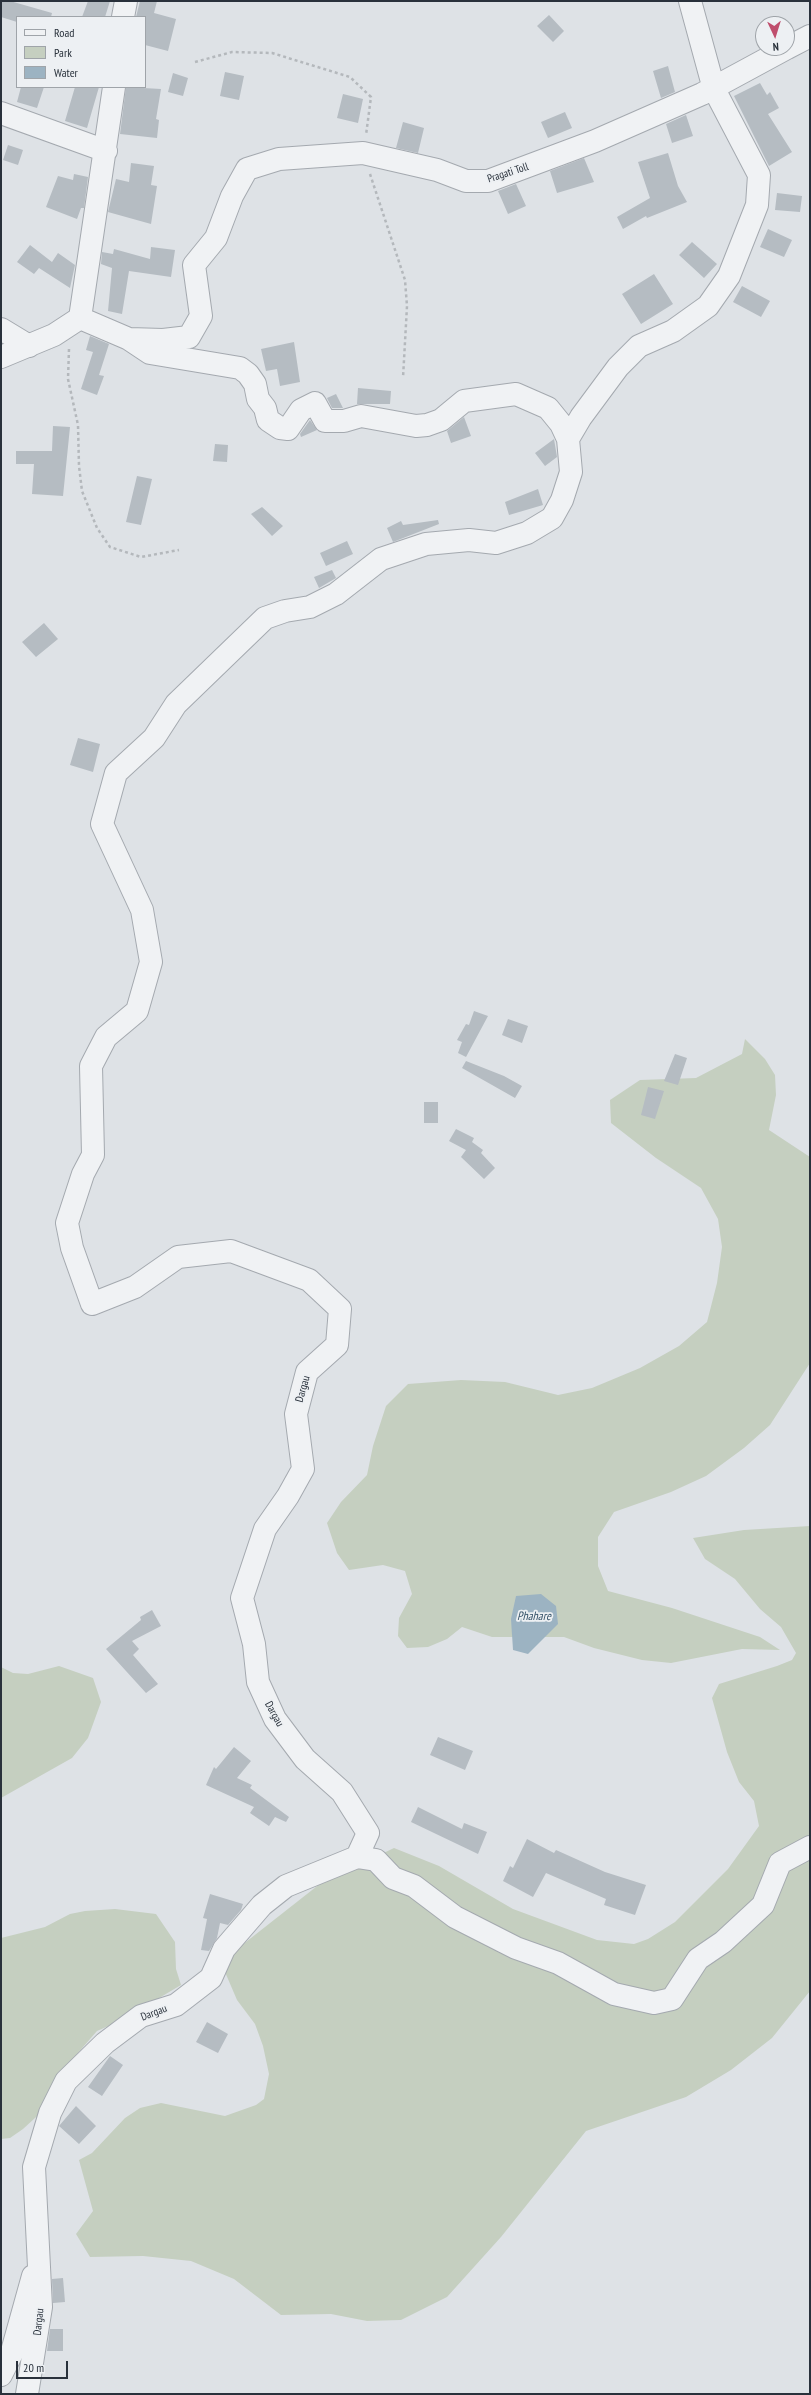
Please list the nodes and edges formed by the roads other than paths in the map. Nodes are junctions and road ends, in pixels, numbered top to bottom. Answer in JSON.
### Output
{"nodes":[{"id":1,"x":126,"y":1,"type":"edge"},
{"id":2,"x":690,"y":1,"type":"edge"},
{"id":3,"x":123,"y":16,"type":"edge"},
{"id":4,"x":810,"y":36,"type":"edge"},
{"id":5,"x":795,"y":44,"type":"edge"},
{"id":6,"x":773,"y":56,"type":"edge"},
{"id":7,"x":114,"y":88,"type":"edge"},
{"id":8,"x":714,"y":89,"type":"junction"},
{"id":9,"x":1,"y":113,"type":"edge"},
{"id":10,"x":106,"y":151,"type":"junction"},
{"id":11,"x":80,"y":318,"type":"junction"},
{"id":12,"x":1,"y":329,"type":"edge"},
{"id":13,"x":129,"y":339,"type":"junction"},
{"id":14,"x":29,"y":346,"type":"junction"},
{"id":15,"x":1,"y":357,"type":"edge"},
{"id":16,"x":568,"y":438,"type":"junction"},
{"id":17,"x":810,"y":1847,"type":"edge"},
{"id":18,"x":358,"y":1858,"type":"junction"},
{"id":19,"x":39,"y":2255,"type":"junction"},
{"id":20,"x":1,"y":2375,"type":"edge"},
{"id":21,"x":27,"y":2394,"type":"edge"}],
"edges":[{"from":1,"to":3,"type":"street"},
{"from":2,"to":8,"type":"street"},
{"from":4,"to":5,"type":"street","name":"Pragati Toll"},
{"from":6,"to":8,"type":"street","name":"Pragati Toll"},
{"from":7,"to":10,"type":"street"},
{"from":8,"to":13,"type":"street","name":"Pragati Toll"},
{"from":8,"to":16,"type":"street"},
{"from":9,"to":10,"type":"street"},
{"from":10,"to":11,"type":"street"},
{"from":11,"to":13,"type":"street"},
{"from":11,"to":14,"type":"street"},
{"from":12,"to":14,"type":"street"},
{"from":13,"to":16,"type":"street"},
{"from":14,"to":15,"type":"street"},
{"from":16,"to":18,"type":"street","name":"Dargau"},
{"from":17,"to":18,"type":"street"},
{"from":18,"to":19,"type":"street","name":"Dargau"},
{"from":19,"to":20,"type":"street"},
{"from":19,"to":21,"type":"street","name":"Dargau"}]}
